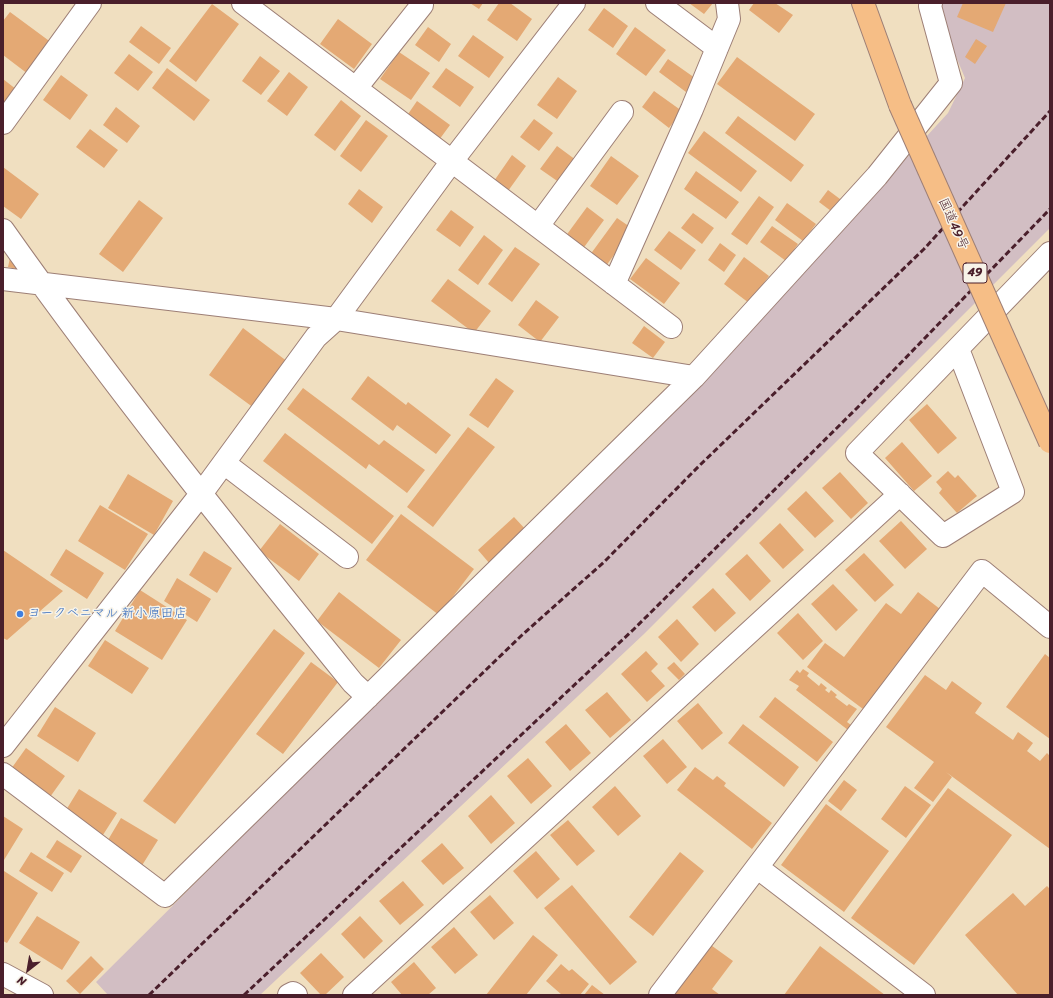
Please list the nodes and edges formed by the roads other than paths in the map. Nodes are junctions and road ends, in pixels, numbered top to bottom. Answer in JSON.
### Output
{"nodes":[{"id":1,"x":90,"y":3,"type":"edge"},
{"id":2,"x":243,"y":3,"type":"edge"},
{"id":3,"x":574,"y":3,"type":"edge"},
{"id":4,"x":657,"y":3,"type":"edge"},
{"id":5,"x":727,"y":3,"type":"edge"},
{"id":6,"x":863,"y":3,"type":"edge"},
{"id":7,"x":931,"y":3,"type":"edge"},
{"id":8,"x":422,"y":5,"type":"dead end"},
{"id":9,"x":717,"y":48,"type":"junction"},
{"id":10,"x":356,"y":88,"type":"junction"},
{"id":11,"x":622,"y":112,"type":"dead end"},
{"id":12,"x":3,"y":123,"type":"edge"},
{"id":13,"x":452,"y":161,"type":"junction"},
{"id":14,"x":538,"y":226,"type":"junction"},
{"id":15,"x":3,"y":230,"type":"edge"},
{"id":16,"x":1050,"y":253,"type":"edge"},
{"id":17,"x":3,"y":279,"type":"edge"},
{"id":18,"x":614,"y":284,"type":"junction"},
{"id":19,"x":41,"y":285,"type":"junction"},
{"id":20,"x":336,"y":319,"type":"junction"},
{"id":21,"x":671,"y":326,"type":"dead end"},
{"id":22,"x":958,"y":348,"type":"junction"},
{"id":23,"x":694,"y":377,"type":"junction"},
{"id":24,"x":1050,"y":442,"type":"edge"},
{"id":25,"x":224,"y":463,"type":"junction"},
{"id":26,"x":201,"y":494,"type":"junction"},
{"id":27,"x":900,"y":494,"type":"junction"},
{"id":28,"x":347,"y":557,"type":"dead end"},
{"id":29,"x":1050,"y":627,"type":"edge"},
{"id":30,"x":368,"y":697,"type":"junction"},
{"id":31,"x":3,"y":746,"type":"edge"},
{"id":32,"x":3,"y":774,"type":"edge"},
{"id":33,"x":758,"y":868,"type":"junction"},
{"id":34,"x":3,"y":974,"type":"edge"},
{"id":35,"x":42,"y":995,"type":"edge"},
{"id":36,"x":290,"y":995,"type":"edge"},
{"id":37,"x":296,"y":995,"type":"edge"},
{"id":38,"x":354,"y":995,"type":"edge"},
{"id":39,"x":660,"y":995,"type":"edge"},
{"id":40,"x":924,"y":995,"type":"edge"}],
"edges":[{"from":1,"to":12,"type":"street"},
{"from":2,"to":10,"type":"street"},
{"from":3,"to":13,"type":"street"},
{"from":4,"to":9,"type":"street"},
{"from":5,"to":9,"type":"street"},
{"from":6,"to":24,"type":"highway","name":"国道49号","number":"49","bridge":true},
{"from":7,"to":23,"type":"street"},
{"from":8,"to":10,"type":"street"},
{"from":9,"to":18,"type":"street"},
{"from":10,"to":13,"type":"street"},
{"from":11,"to":14,"type":"street"},
{"from":13,"to":14,"type":"street"},
{"from":13,"to":20,"type":"street"},
{"from":14,"to":18,"type":"street"},
{"from":15,"to":19,"type":"street"},
{"from":16,"to":22,"type":"street"},
{"from":17,"to":19,"type":"street"},
{"from":18,"to":21,"type":"street"},
{"from":19,"to":20,"type":"street"},
{"from":19,"to":26,"type":"street"},
{"from":20,"to":23,"type":"street"},
{"from":20,"to":25,"type":"street"},
{"from":22,"to":27,"type":"street"},
{"from":22,"to":27,"type":"street"},
{"from":23,"to":30,"type":"street"},
{"from":25,"to":26,"type":"street"},
{"from":25,"to":28,"type":"street"},
{"from":26,"to":30,"type":"street"},
{"from":26,"to":31,"type":"street"},
{"from":27,"to":38,"type":"street"},
{"from":29,"to":33,"type":"street"},
{"from":30,"to":32,"type":"street"},
{"from":33,"to":39,"type":"street"},
{"from":33,"to":40,"type":"street"},
{"from":34,"to":35,"type":"street"},
{"from":36,"to":37,"type":"street"}]}
